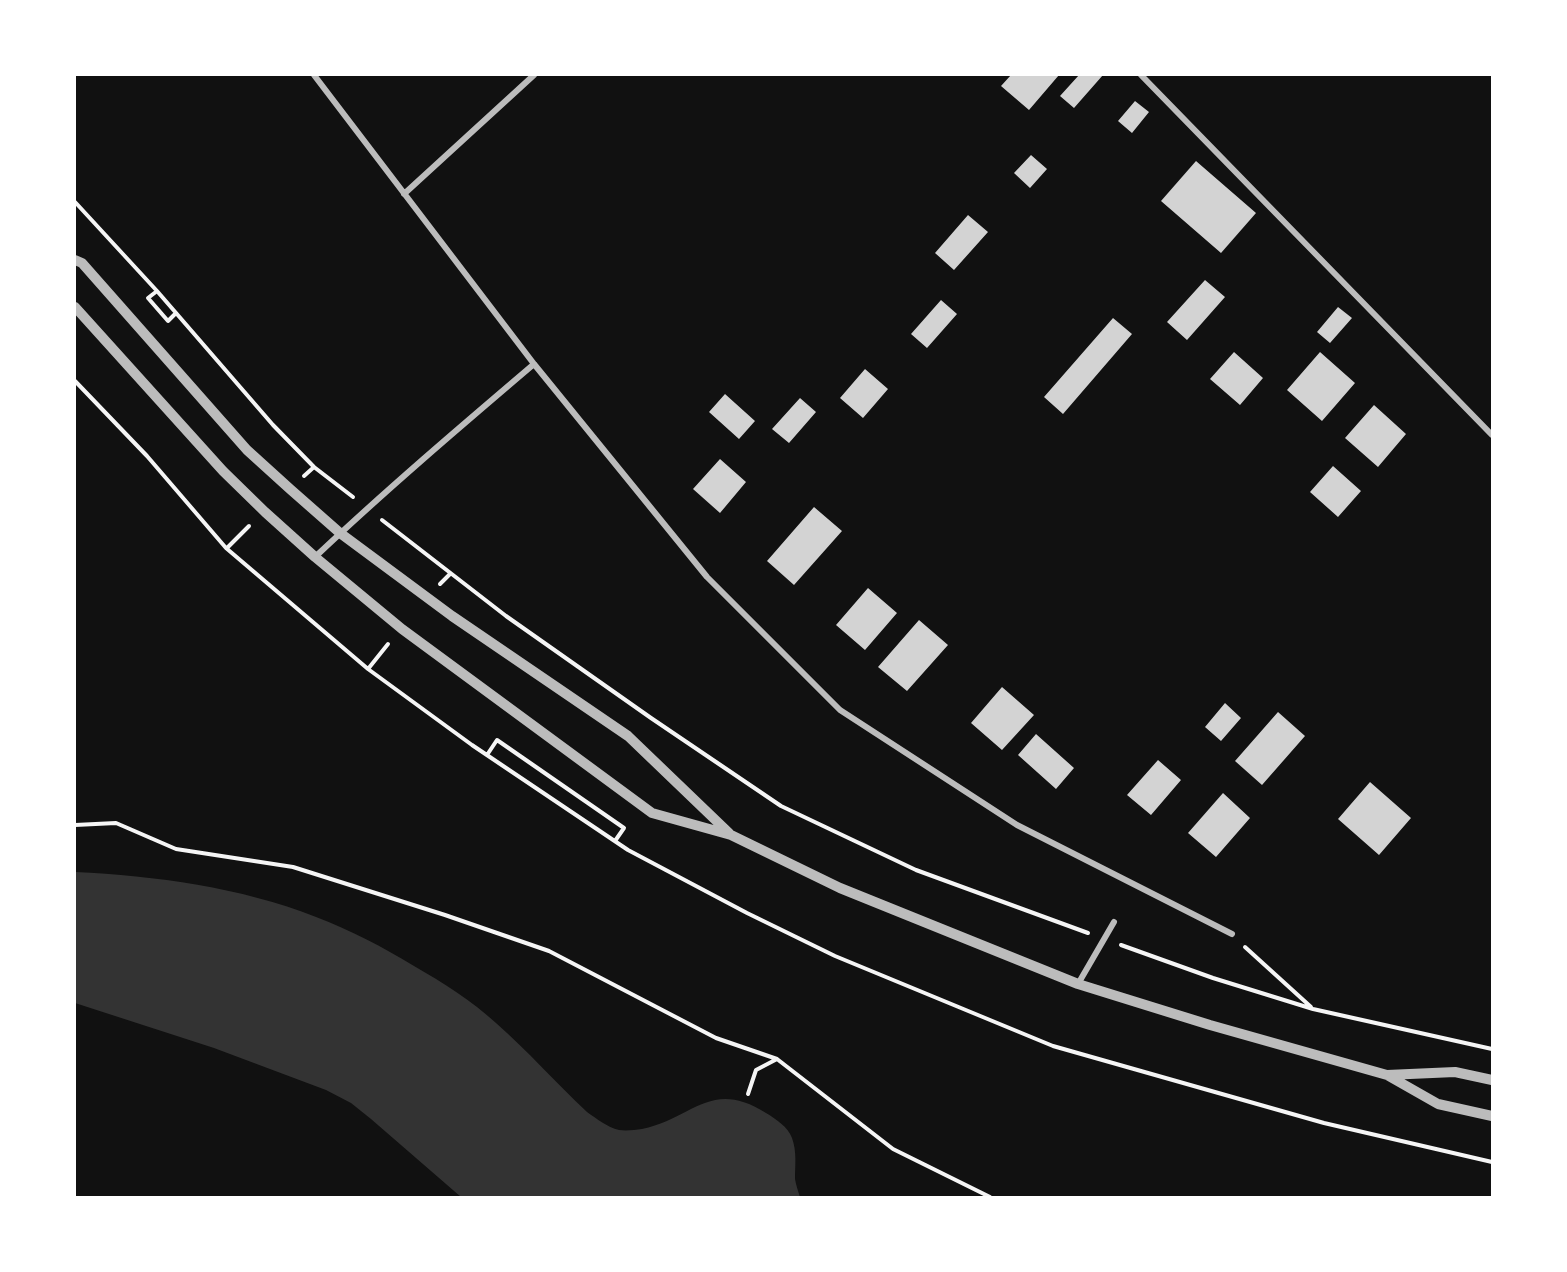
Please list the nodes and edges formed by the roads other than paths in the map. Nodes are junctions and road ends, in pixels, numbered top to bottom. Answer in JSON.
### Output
{"nodes":[{"id":1,"x":314,"y":75,"type":"edge"},
{"id":2,"x":534,"y":75,"type":"edge"},
{"id":3,"x":1141,"y":75,"type":"edge"},
{"id":4,"x":404,"y":194,"type":"junction"},
{"id":5,"x":75,"y":260,"type":"edge"},
{"id":6,"x":75,"y":307,"type":"edge"},
{"id":7,"x":534,"y":364,"type":"junction"},
{"id":8,"x":1492,"y":435,"type":"edge"},
{"id":9,"x":340,"y":533,"type":"junction"},
{"id":10,"x":315,"y":557,"type":"junction"},
{"id":11,"x":731,"y":835,"type":"junction"},
{"id":12,"x":1114,"y":922,"type":"dead end"},
{"id":13,"x":1232,"y":934,"type":"road end"},
{"id":14,"x":1078,"y":984,"type":"junction"},
{"id":15,"x":1387,"y":1076,"type":"junction"},
{"id":16,"x":1492,"y":1080,"type":"edge"},
{"id":17,"x":1492,"y":1116,"type":"edge"}],
"edges":[{"from":1,"to":4,"type":"street"},
{"from":2,"to":4,"type":"street"},
{"from":3,"to":8,"type":"street"},
{"from":4,"to":7,"type":"street"},
{"from":5,"to":9,"type":"street"},
{"from":6,"to":10,"type":"street"},
{"from":7,"to":9,"type":"street"},
{"from":7,"to":13,"type":"street"},
{"from":9,"to":10,"type":"street"},
{"from":9,"to":11,"type":"street"},
{"from":10,"to":11,"type":"street"},
{"from":11,"to":14,"type":"street"},
{"from":12,"to":14,"type":"street"},
{"from":14,"to":15,"type":"street"},
{"from":15,"to":16,"type":"street"},
{"from":15,"to":17,"type":"street"}]}
